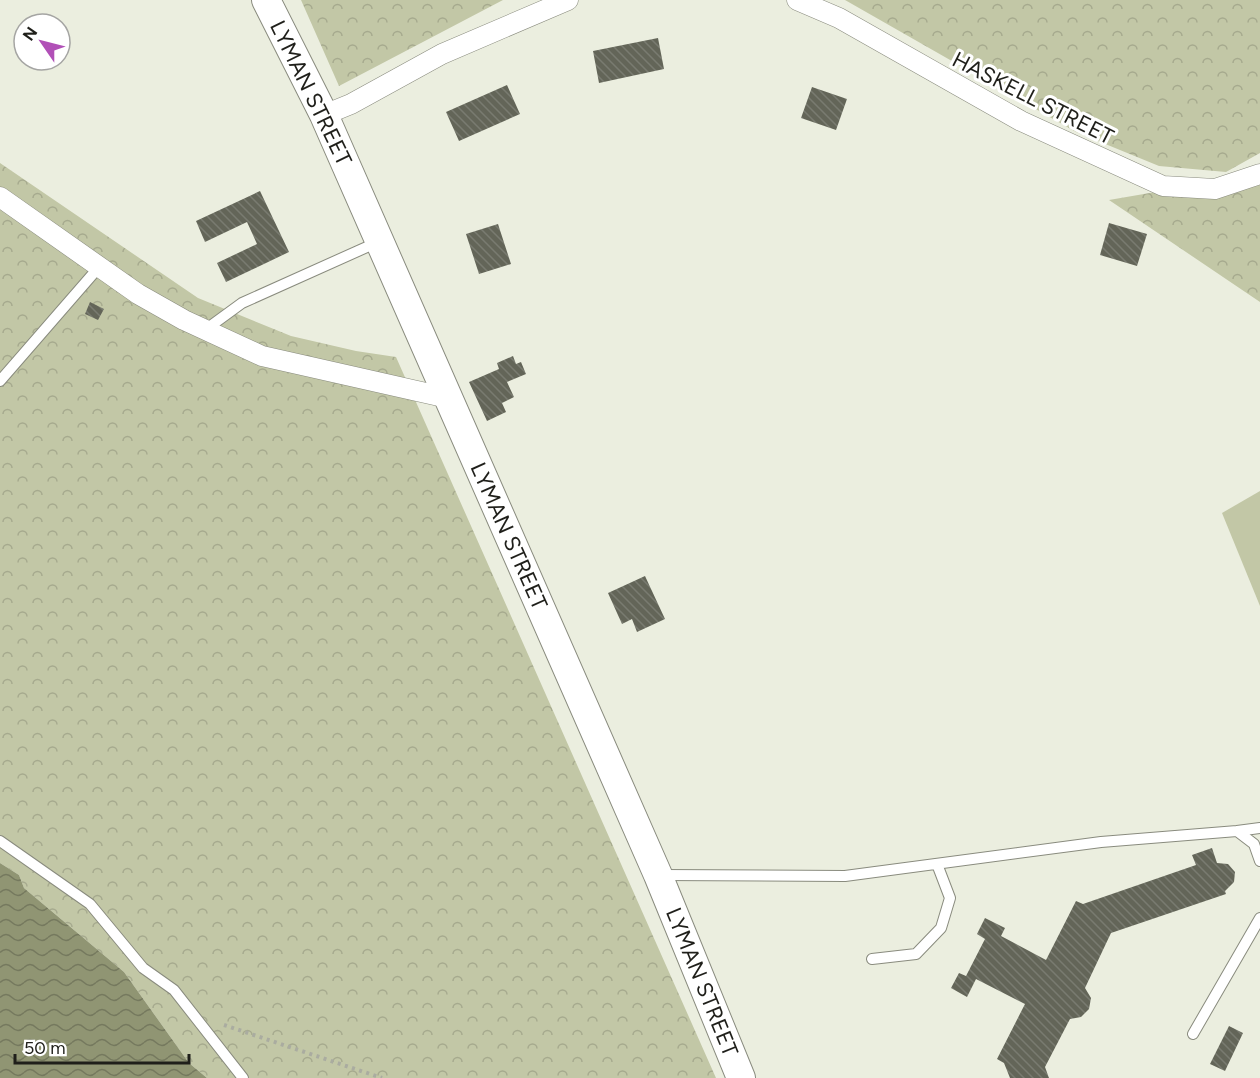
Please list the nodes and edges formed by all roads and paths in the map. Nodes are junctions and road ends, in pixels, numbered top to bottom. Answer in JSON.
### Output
{"nodes":[{"id":1,"x":266,"y":0,"type":"edge"},
{"id":2,"x":568,"y":0,"type":"edge"},
{"id":3,"x":797,"y":0,"type":"edge"},
{"id":4,"x":324,"y":115,"type":"junction"},
{"id":5,"x":1260,"y":174,"type":"edge"},
{"id":6,"x":0,"y":197,"type":"edge"},
{"id":7,"x":380,"y":242,"type":"junction"},
{"id":8,"x":99,"y":267,"type":"junction"},
{"id":9,"x":206,"y":330,"type":"junction"},
{"id":10,"x":0,"y":381,"type":"edge"},
{"id":11,"x":448,"y":398,"type":"junction"},
{"id":12,"x":1260,"y":828,"type":"edge"},
{"id":13,"x":1238,"y":831,"type":"junction"},
{"id":14,"x":0,"y":841,"type":"edge"},
{"id":15,"x":1260,"y":861,"type":"edge"},
{"id":16,"x":937,"y":864,"type":"junction"},
{"id":17,"x":658,"y":875,"type":"junction"},
{"id":18,"x":1260,"y":918,"type":"edge"},
{"id":19,"x":872,"y":959,"type":"dead end"},
{"id":20,"x":192,"y":1013,"type":"junction"},
{"id":21,"x":1193,"y":1034,"type":"dead end"},
{"id":22,"x":243,"y":1078,"type":"edge"},
{"id":23,"x":382,"y":1078,"type":"edge"},
{"id":24,"x":741,"y":1078,"type":"edge"}],
"edges":[{"from":1,"to":4,"type":"street","name":"LYMAN STREET"},
{"from":2,"to":4,"type":"street"},
{"from":3,"to":5,"type":"street","name":"HASKELL STREET"},
{"from":4,"to":7,"type":"street","name":"LYMAN STREET"},
{"from":6,"to":8,"type":"street"},
{"from":7,"to":9,"type":"lane"},
{"from":7,"to":11,"type":"street","name":"LYMAN STREET"},
{"from":8,"to":9,"type":"street"},
{"from":8,"to":10,"type":"lane"},
{"from":9,"to":11,"type":"street"},
{"from":11,"to":17,"type":"street","name":"LYMAN STREET"},
{"from":12,"to":13,"type":"lane"},
{"from":13,"to":15,"type":"lane"},
{"from":13,"to":16,"type":"lane"},
{"from":14,"to":20,"type":"lane"},
{"from":16,"to":17,"type":"lane"},
{"from":16,"to":19,"type":"lane"},
{"from":17,"to":24,"type":"street","name":"LYMAN STREET"},
{"from":18,"to":21,"type":"lane"},
{"from":20,"to":22,"type":"lane"},
{"from":20,"to":23,"type":"path"}]}
